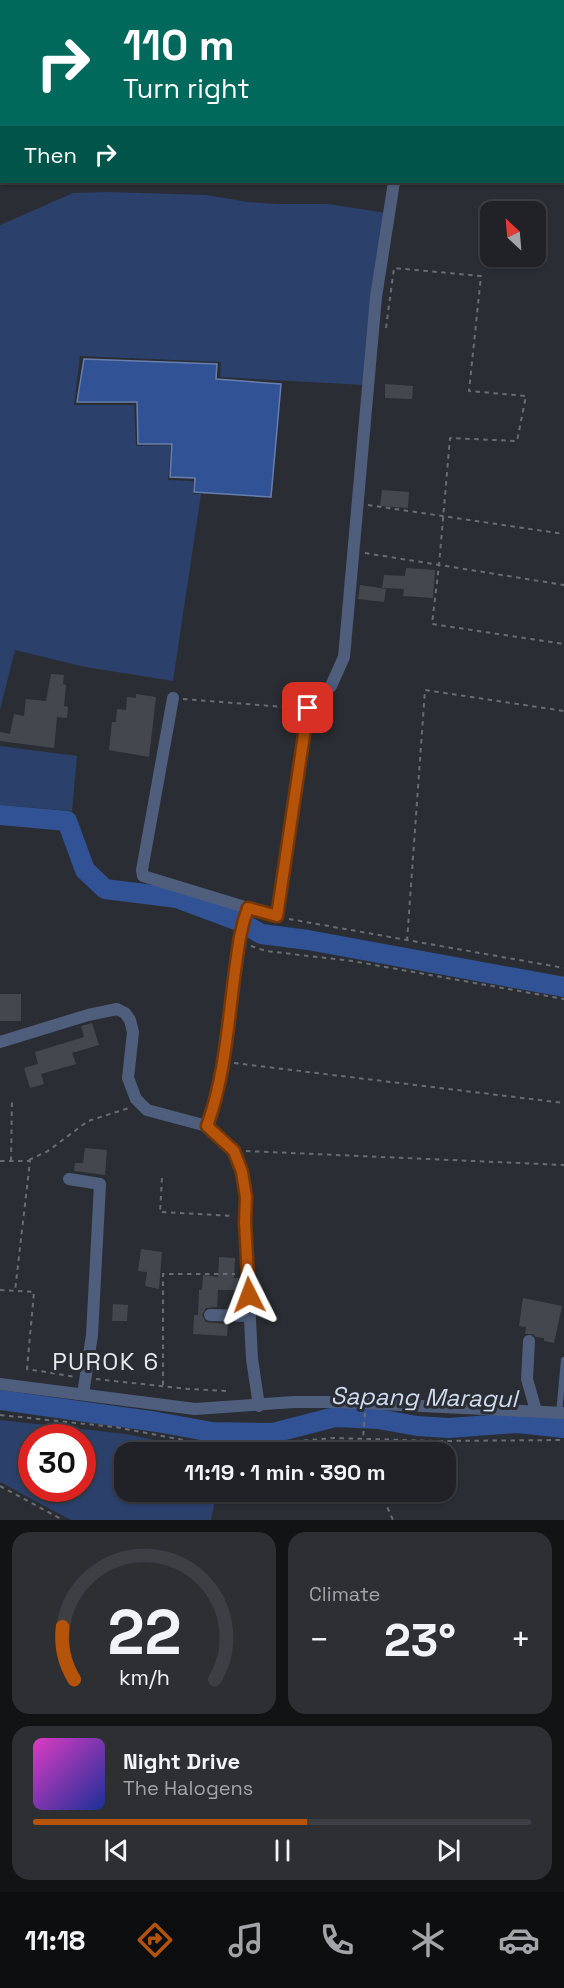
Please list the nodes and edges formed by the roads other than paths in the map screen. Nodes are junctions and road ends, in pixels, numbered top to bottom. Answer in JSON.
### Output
{"nodes":[{"id":1,"x":394,"y":183,"type":"edge"},
{"id":2,"x":173,"y":698,"type":"road end"},
{"id":3,"x":247,"y":911,"type":"junction"},
{"id":4,"x":0,"y":1042,"type":"edge"},
{"id":5,"x":207,"y":1126,"type":"junction"},
{"id":6,"x":69,"y":1179,"type":"dead end"},
{"id":7,"x":210,"y":1315,"type":"dead end"},
{"id":8,"x":250,"y":1316,"type":"junction"},
{"id":9,"x":529,"y":1341,"type":"dead end"},
{"id":10,"x":564,"y":1360,"type":"edge"},
{"id":11,"x":0,"y":1384,"type":"edge"},
{"id":12,"x":83,"y":1394,"type":"junction"},
{"id":13,"x":259,"y":1406,"type":"junction"},
{"id":14,"x":536,"y":1411,"type":"junction"},
{"id":15,"x":562,"y":1413,"type":"edge"}],
"edges":[{"from":1,"to":3,"type":"street"},
{"from":2,"to":3,"type":"street"},
{"from":3,"to":5,"type":"street"},
{"from":4,"to":5,"type":"street"},
{"from":5,"to":8,"type":"street"},
{"from":6,"to":12,"type":"street"},
{"from":7,"to":8,"type":"street"},
{"from":8,"to":13,"type":"street"},
{"from":9,"to":14,"type":"street"},
{"from":10,"to":15,"type":"lane"},
{"from":11,"to":12,"type":"street"},
{"from":12,"to":13,"type":"street"},
{"from":13,"to":14,"type":"street"},
{"from":14,"to":15,"type":"street"}]}
